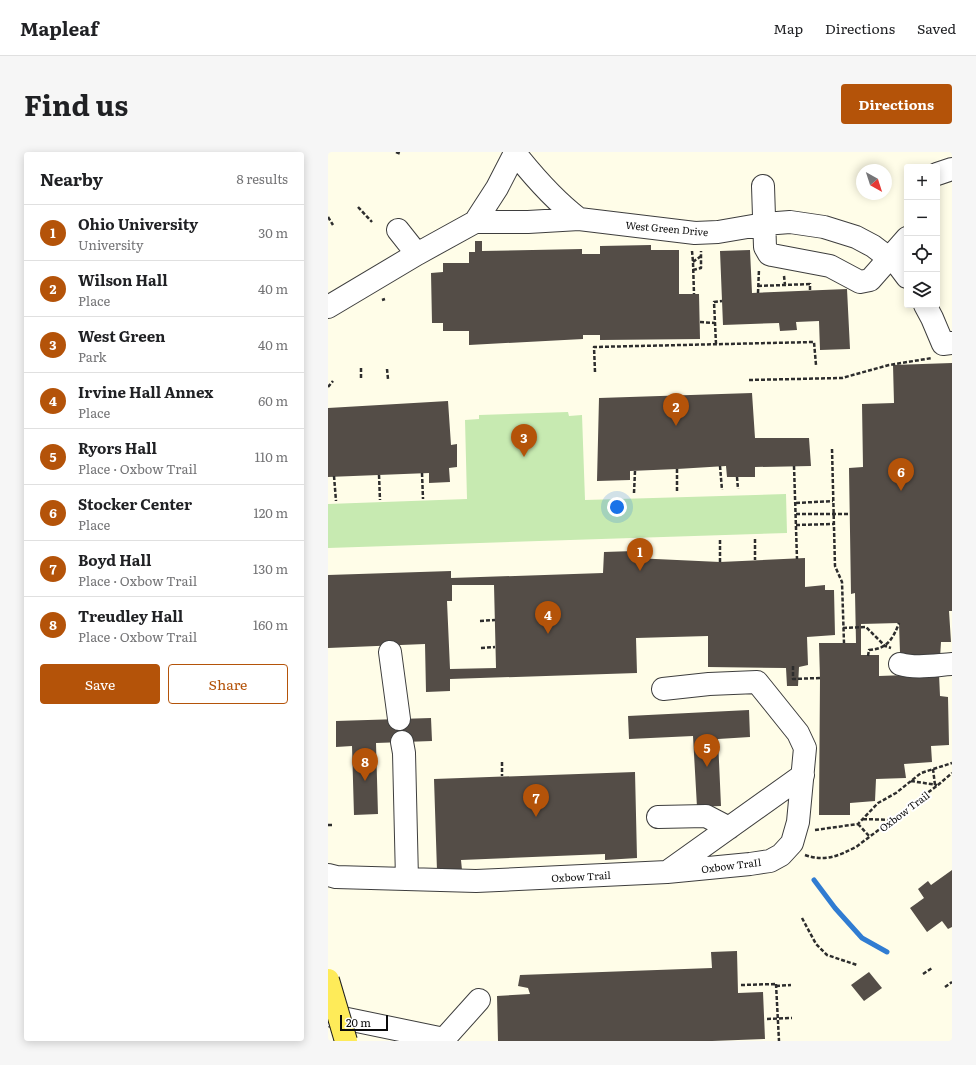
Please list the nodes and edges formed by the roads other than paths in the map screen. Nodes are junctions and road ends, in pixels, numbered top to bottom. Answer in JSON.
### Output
{"nodes":[{"id":1,"x":952,"y":169,"type":"edge"},
{"id":2,"x":940,"y":173,"type":"edge"},
{"id":3,"x":763,"y":186,"type":"dead end"},
{"id":4,"x":579,"y":219,"type":"junction"},
{"id":5,"x":476,"y":222,"type":"junction"},
{"id":6,"x":764,"y":224,"type":"junction"},
{"id":7,"x":398,"y":230,"type":"dead end"},
{"id":8,"x":904,"y":241,"type":"edge"},
{"id":9,"x":417,"y":254,"type":"junction"},
{"id":10,"x":889,"y":257,"type":"junction"},
{"id":11,"x":904,"y":273,"type":"edge"},
{"id":12,"x":330,"y":301,"type":"edge"},
{"id":13,"x":927,"y":308,"type":"edge"},
{"id":14,"x":952,"y":343,"type":"edge"},
{"id":15,"x":390,"y":652,"type":"dead end"},
{"id":16,"x":900,"y":664,"type":"dead end"},
{"id":17,"x":952,"y":664,"type":"edge"},
{"id":18,"x":662,"y":688,"type":"dead end"},
{"id":19,"x":400,"y":719,"type":"dead end"},
{"id":20,"x":402,"y":742,"type":"dead end"},
{"id":21,"x":803,"y":775,"type":"junction"},
{"id":22,"x":658,"y":817,"type":"dead end"},
{"id":23,"x":729,"y":828,"type":"junction"},
{"id":24,"x":667,"y":872,"type":"junction"},
{"id":25,"x":328,"y":875,"type":"edge"},
{"id":26,"x":407,"y":879,"type":"junction"},
{"id":27,"x":328,"y":980,"type":"edge"},
{"id":28,"x":479,"y":1000,"type":"dead end"},
{"id":29,"x":328,"y":1015,"type":"edge"},
{"id":30,"x":346,"y":1041,"type":"edge"}],
"edges":[{"from":1,"to":2,"type":"street"},
{"from":3,"to":6,"type":"street"},
{"from":4,"to":5,"type":"street","name":"West Green Drive"},
{"from":4,"to":5,"type":"street","name":"West Green Drive"},
{"from":4,"to":6,"type":"street","name":"West Green Drive"},
{"from":5,"to":9,"type":"street","name":"West Green Drive"},
{"from":6,"to":10,"type":"street","name":"West Green Drive"},
{"from":6,"to":10,"type":"street"},
{"from":7,"to":9,"type":"street"},
{"from":8,"to":10,"type":"street"},
{"from":9,"to":12,"type":"street","name":"West Green Drive"},
{"from":10,"to":11,"type":"street","name":"West Green Drive"},
{"from":13,"to":14,"type":"street"},
{"from":15,"to":19,"type":"street"},
{"from":16,"to":17,"type":"street"},
{"from":18,"to":21,"type":"street"},
{"from":20,"to":26,"type":"street"},
{"from":21,"to":23,"type":"street","name":"Oxbow Trail"},
{"from":21,"to":24,"type":"street","name":"Oxbow TraIl"},
{"from":22,"to":23,"type":"street"},
{"from":23,"to":24,"type":"street","name":"Oxbow Trail"},
{"from":24,"to":26,"type":"street","name":"Oxbow Trail"},
{"from":25,"to":26,"type":"street","name":"Oxbow Trail"},
{"from":27,"to":30,"type":"main road","bridge":true},
{"from":28,"to":29,"type":"street"}]}
